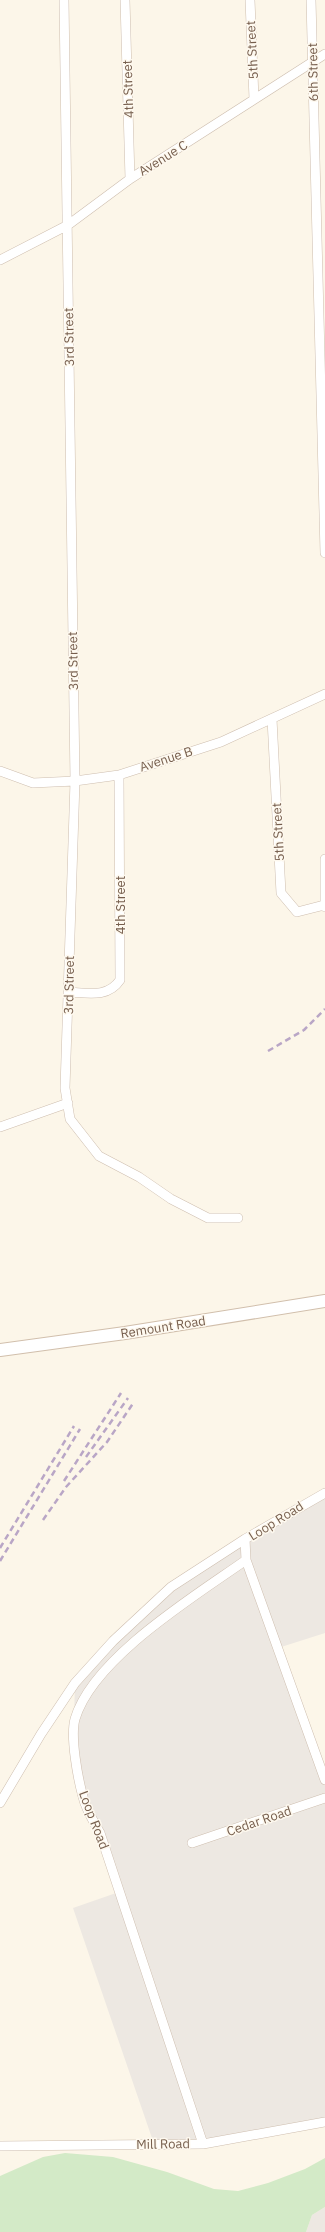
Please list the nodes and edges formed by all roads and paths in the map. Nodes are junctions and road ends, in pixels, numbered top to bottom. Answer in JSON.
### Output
{"nodes":[{"id":1,"x":64,"y":0,"type":"edge"},
{"id":2,"x":125,"y":0,"type":"edge"},
{"id":3,"x":250,"y":0,"type":"edge"},
{"id":4,"x":311,"y":0,"type":"edge"},
{"id":5,"x":325,"y":54,"type":"edge"},
{"id":6,"x":312,"y":62,"type":"junction"},
{"id":7,"x":254,"y":99,"type":"junction"},
{"id":8,"x":130,"y":179,"type":"junction"},
{"id":9,"x":68,"y":225,"type":"junction"},
{"id":10,"x":0,"y":260,"type":"edge"},
{"id":11,"x":325,"y":553,"type":"edge"},
{"id":12,"x":325,"y":694,"type":"edge"},
{"id":13,"x":272,"y":719,"type":"junction"},
{"id":14,"x":0,"y":771,"type":"edge"},
{"id":15,"x":119,"y":775,"type":"junction"},
{"id":16,"x":75,"y":781,"type":"junction"},
{"id":17,"x":325,"y":859,"type":"edge"},
{"id":18,"x":324,"y":906,"type":"edge"},
{"id":19,"x":69,"y":992,"type":"junction"},
{"id":20,"x":68,"y":1103,"type":"junction"},
{"id":21,"x":0,"y":1128,"type":"edge"},
{"id":22,"x":238,"y":1218,"type":"dead end"},
{"id":23,"x":325,"y":1300,"type":"edge"},
{"id":24,"x":0,"y":1350,"type":"edge"},
{"id":25,"x":325,"y":1493,"type":"edge"},
{"id":26,"x":245,"y":1538,"type":"junction"},
{"id":27,"x":246,"y":1560,"type":"junction"},
{"id":28,"x":325,"y":1780,"type":"edge"},
{"id":29,"x":325,"y":1798,"type":"edge"},
{"id":30,"x":0,"y":1803,"type":"edge"},
{"id":31,"x":192,"y":1843,"type":"dead end"},
{"id":32,"x":325,"y":2122,"type":"edge"},
{"id":33,"x":203,"y":2144,"type":"junction"},
{"id":34,"x":0,"y":2146,"type":"edge"}],
"edges":[{"from":1,"to":9,"type":"street","name":"3rd Street"},
{"from":2,"to":8,"type":"street","name":"4th Street"},
{"from":3,"to":7,"type":"street","name":"5th Street"},
{"from":4,"to":6,"type":"street","name":"6th Street"},
{"from":5,"to":6,"type":"street","name":"Avenue C"},
{"from":6,"to":7,"type":"street","name":"Avenue C"},
{"from":6,"to":11,"type":"street","name":"6th Street"},
{"from":7,"to":8,"type":"street","name":"Avenue C"},
{"from":8,"to":9,"type":"street","name":"Avenue C"},
{"from":9,"to":10,"type":"street","name":"Avenue C"},
{"from":9,"to":16,"type":"street","name":"3rd Street"},
{"from":12,"to":13,"type":"street","name":"Avenue B"},
{"from":13,"to":15,"type":"street","name":"Avenue B"},
{"from":13,"to":18,"type":"street","name":"5th Street"},
{"from":14,"to":16,"type":"street","name":"Avenue B"},
{"from":15,"to":16,"type":"street","name":"Avenue B"},
{"from":15,"to":19,"type":"street","name":"4th Street"},
{"from":16,"to":19,"type":"street","name":"3rd Street"},
{"from":17,"to":18,"type":"street"},
{"from":19,"to":20,"type":"street","name":"3rd Street"},
{"from":20,"to":21,"type":"street"},
{"from":20,"to":22,"type":"street","name":"3rd Street"},
{"from":23,"to":24,"type":"main road","name":"Remount Road"},
{"from":25,"to":26,"type":"street","name":"Loop Road"},
{"from":26,"to":27,"type":"street","name":"Loop Road"},
{"from":26,"to":30,"type":"street"},
{"from":27,"to":28,"type":"street","name":"Loop Road"},
{"from":27,"to":33,"type":"street","name":"Loop Road"},
{"from":29,"to":31,"type":"street","name":"Cedar Road"},
{"from":32,"to":33,"type":"street","name":"Mill Road"},
{"from":33,"to":34,"type":"street","name":"Mill Road"}]}
